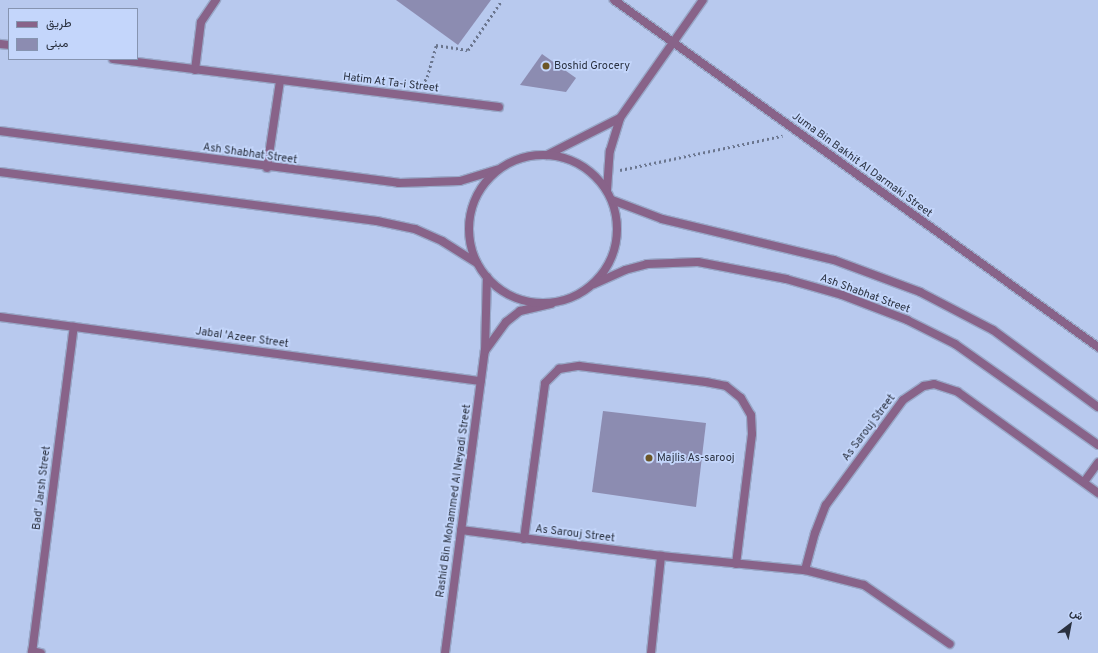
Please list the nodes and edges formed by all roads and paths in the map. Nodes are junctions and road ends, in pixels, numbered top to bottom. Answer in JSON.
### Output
{"nodes":[{"id":1,"x":216,"y":0,"type":"edge"},
{"id":2,"x":502,"y":0,"type":"edge"},
{"id":3,"x":614,"y":0,"type":"edge"},
{"id":4,"x":702,"y":0,"type":"edge"},
{"id":5,"x":672,"y":42,"type":"junction"},
{"id":6,"x":121,"y":60,"type":"edge"},
{"id":7,"x":196,"y":70,"type":"junction"},
{"id":8,"x":280,"y":81,"type":"junction"},
{"id":9,"x":414,"y":97,"type":"junction"},
{"id":10,"x":499,"y":107,"type":"dead end"},
{"id":11,"x":620,"y":118,"type":"junction"},
{"id":12,"x":0,"y":131,"type":"edge"},
{"id":13,"x":799,"y":133,"type":"junction"},
{"id":14,"x":547,"y":155,"type":"junction"},
{"id":15,"x":267,"y":168,"type":"junction"},
{"id":16,"x":498,"y":170,"type":"junction"},
{"id":17,"x":0,"y":172,"type":"edge"},
{"id":18,"x":608,"y":172,"type":"junction"},
{"id":19,"x":607,"y":190,"type":"junction"},
{"id":20,"x":612,"y":200,"type":"junction"},
{"id":21,"x":476,"y":263,"type":"junction"},
{"id":22,"x":487,"y":277,"type":"junction"},
{"id":23,"x":594,"y":284,"type":"junction"},
{"id":24,"x":551,"y":304,"type":"junction"},
{"id":25,"x":0,"y":317,"type":"edge"},
{"id":26,"x":74,"y":327,"type":"junction"},
{"id":27,"x":1098,"y":347,"type":"edge"},
{"id":28,"x":485,"y":351,"type":"junction"},
{"id":29,"x":481,"y":381,"type":"junction"},
{"id":30,"x":1098,"y":408,"type":"edge"},
{"id":31,"x":1098,"y":445,"type":"edge"},
{"id":32,"x":1098,"y":463,"type":"edge"},
{"id":33,"x":1084,"y":482,"type":"junction"},
{"id":34,"x":1098,"y":493,"type":"edge"},
{"id":35,"x":461,"y":530,"type":"junction"},
{"id":36,"x":524,"y":538,"type":"junction"},
{"id":37,"x":661,"y":556,"type":"junction"},
{"id":38,"x":736,"y":564,"type":"junction"},
{"id":39,"x":805,"y":570,"type":"junction"},
{"id":40,"x":950,"y":644,"type":"dead end"},
{"id":41,"x":32,"y":652,"type":"edge"},
{"id":42,"x":41,"y":653,"type":"edge"},
{"id":43,"x":445,"y":653,"type":"edge"},
{"id":44,"x":651,"y":653,"type":"edge"}],
"edges":[{"from":1,"to":7,"type":"street"},
{"from":2,"to":9,"type":"path"},
{"from":3,"to":5,"type":"street","name":"Juma Bin Bakhit Al Darmaki Street"},
{"from":4,"to":5,"type":"street"},
{"from":5,"to":11,"type":"street"},
{"from":5,"to":13,"type":"street","name":"Juma Bin Bakhit Al Darmaki Street"},
{"from":6,"to":7,"type":"street","name":"Hatim At Ta-i Street"},
{"from":7,"to":8,"type":"street","name":"Hatim At Ta-i Street"},
{"from":8,"to":9,"type":"street","name":"Hatim At Ta-i Street"},
{"from":8,"to":15,"type":"street"},
{"from":9,"to":10,"type":"street","name":"Hatim At Ta-i Street"},
{"from":11,"to":14,"type":"street"},
{"from":11,"to":18,"type":"street"},
{"from":12,"to":15,"type":"street","name":"Ash Shabhat Street"},
{"from":13,"to":18,"type":"path"},
{"from":13,"to":27,"type":"street","name":"Juma Bin Bakhit Al Darmaki Street"},
{"from":14,"to":16,"type":"street"},
{"from":14,"to":19,"type":"street"},
{"from":15,"to":16,"type":"street","name":"Ash Shabhat Street"},
{"from":16,"to":21,"type":"street"},
{"from":17,"to":21,"type":"street"},
{"from":18,"to":19,"type":"street"},
{"from":19,"to":20,"type":"street"},
{"from":20,"to":23,"type":"street"},
{"from":20,"to":30,"type":"street","name":"Ash Shabhat Street"},
{"from":21,"to":22,"type":"street"},
{"from":22,"to":24,"type":"street"},
{"from":22,"to":28,"type":"street","name":"Rashid Bin Mohammed Al Neyadi Street"},
{"from":23,"to":24,"type":"street"},
{"from":23,"to":31,"type":"street","name":"Ash Shabhat Street"},
{"from":24,"to":28,"type":"street","name":"Rashid Bin Mohammed Al Neyadi Street"},
{"from":25,"to":26,"type":"street","name":"Jabal 'Azeer Street"},
{"from":26,"to":29,"type":"street","name":"Jabal 'Azeer Street"},
{"from":26,"to":41,"type":"street","name":"Bad' Jarsh Street"},
{"from":28,"to":29,"type":"street","name":"Rashid Bin Mohammed Al Neyadi Street"},
{"from":29,"to":35,"type":"street","name":"Rashid Bin Mohammed Al Neyadi Street"},
{"from":32,"to":33,"type":"street"},
{"from":33,"to":34,"type":"street","name":"As Sarouj Street"},
{"from":33,"to":39,"type":"street","name":"As Sarouj Street"},
{"from":35,"to":36,"type":"street","name":"As Sarouj Street"},
{"from":35,"to":43,"type":"street","name":"Rashid Bin Mohammed Al Neyadi Street"},
{"from":36,"to":37,"type":"street","name":"As Sarouj Street"},
{"from":36,"to":38,"type":"street"},
{"from":37,"to":38,"type":"street","name":"As Sarouj Street"},
{"from":37,"to":44,"type":"street"},
{"from":38,"to":39,"type":"street","name":"As Sarouj Street"},
{"from":39,"to":40,"type":"street","name":"As Sarouj Street"},
{"from":41,"to":42,"type":"street"}]}
